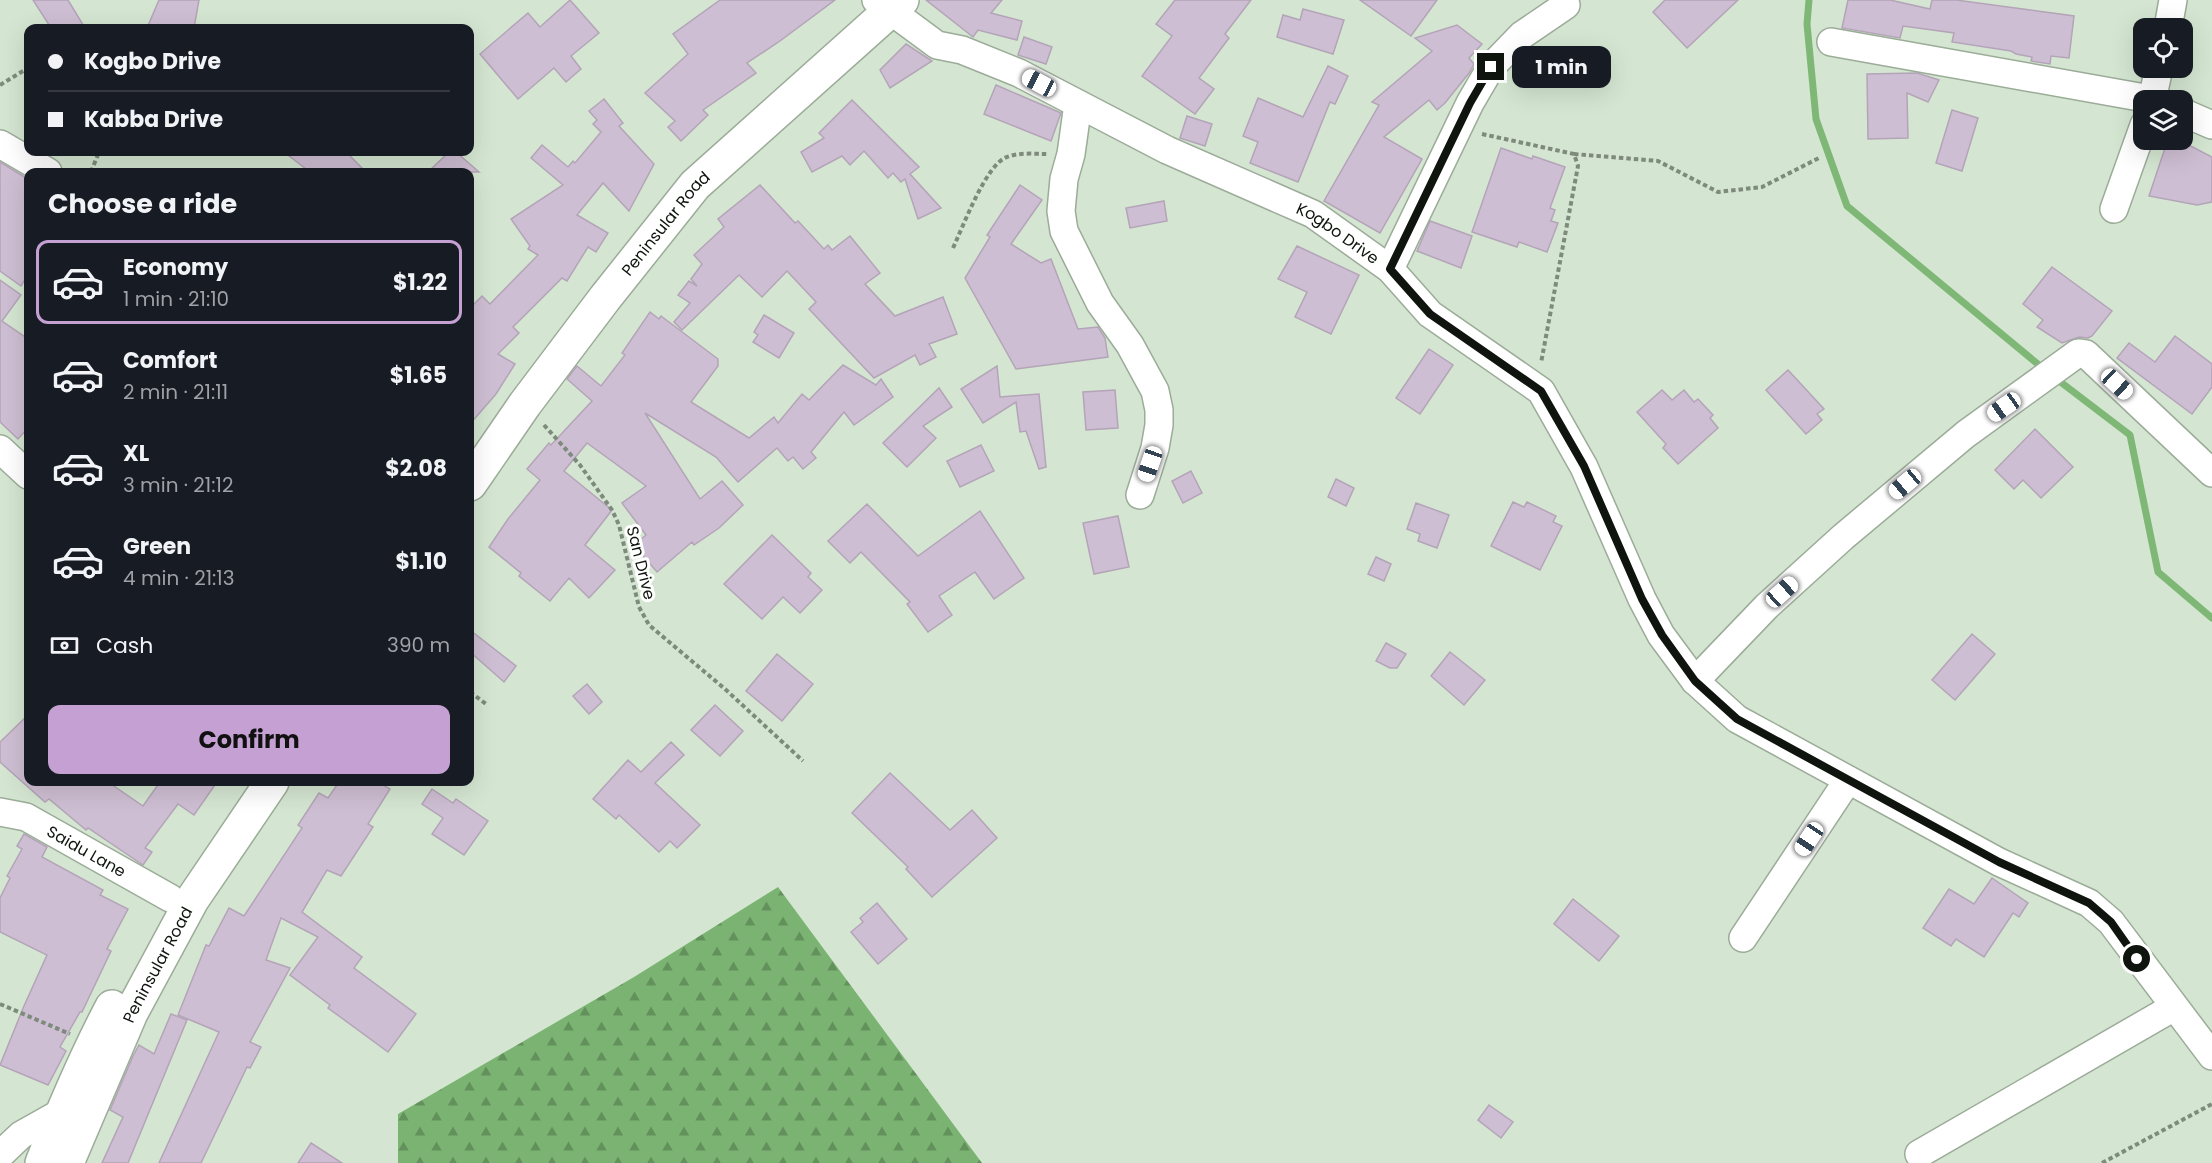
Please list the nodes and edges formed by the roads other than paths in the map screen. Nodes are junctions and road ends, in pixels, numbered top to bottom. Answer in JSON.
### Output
{"nodes":[{"id":1,"x":2173,"y":0,"type":"edge"},
{"id":2,"x":886,"y":3,"type":"edge"},
{"id":3,"x":1566,"y":5,"type":"dead end"},
{"id":4,"x":2170,"y":18,"type":"edge"},
{"id":5,"x":1831,"y":42,"type":"dead end"},
{"id":6,"x":2133,"y":96,"type":"edge"},
{"id":7,"x":1078,"y":104,"type":"junction"},
{"id":8,"x":2193,"y":117,"type":"edge"},
{"id":9,"x":2212,"y":125,"type":"edge"},
{"id":10,"x":0,"y":144,"type":"edge"},
{"id":11,"x":2135,"y":150,"type":"edge"},
{"id":12,"x":41,"y":168,"type":"edge"},
{"id":13,"x":2114,"y":209,"type":"dead end"},
{"id":14,"x":1390,"y":269,"type":"junction"},
{"id":15,"x":0,"y":449,"type":"edge"},
{"id":16,"x":474,"y":452,"type":"edge"},
{"id":17,"x":24,"y":471,"type":"edge"},
{"id":18,"x":2212,"y":473,"type":"edge"},
{"id":19,"x":474,"y":478,"type":"edge"},
{"id":20,"x":1140,"y":495,"type":"dead end"},
{"id":21,"x":1695,"y":681,"type":"junction"},
{"id":22,"x":1848,"y":780,"type":"junction"},
{"id":23,"x":243,"y":786,"type":"edge"},
{"id":24,"x":269,"y":786,"type":"edge"},
{"id":25,"x":0,"y":812,"type":"edge"},
{"id":26,"x":170,"y":898,"type":"junction"},
{"id":27,"x":1743,"y":939,"type":"dead end"},
{"id":28,"x":2174,"y":1007,"type":"junction"},
{"id":29,"x":2212,"y":1056,"type":"edge"},
{"id":30,"x":74,"y":1116,"type":"junction"},
{"id":31,"x":1919,"y":1154,"type":"dead end"},
{"id":32,"x":0,"y":1155,"type":"edge"},
{"id":33,"x":42,"y":1163,"type":"edge"},
{"id":34,"x":67,"y":1163,"type":"edge"}],
"edges":[{"from":1,"to":4,"type":"street"},
{"from":2,"to":7,"type":"street","name":"Kogbo Drive"},
{"from":2,"to":16,"type":"main road","name":"Peninsular Road"},
{"from":2,"to":19,"type":"main road","name":"Peninsular Road"},
{"from":3,"to":14,"type":"street"},
{"from":5,"to":6,"type":"street"},
{"from":7,"to":14,"type":"street","name":"Kogbo Drive"},
{"from":7,"to":20,"type":"street"},
{"from":8,"to":9,"type":"street"},
{"from":10,"to":12,"type":"street"},
{"from":11,"to":13,"type":"street"},
{"from":14,"to":21,"type":"street","name":"Kogbo Drive"},
{"from":15,"to":17,"type":"street"},
{"from":18,"to":21,"type":"street"},
{"from":21,"to":22,"type":"street","name":"Kogbo Drive"},
{"from":22,"to":27,"type":"street"},
{"from":22,"to":28,"type":"street","name":"Kogbo Drive"},
{"from":23,"to":26,"type":"main road","name":"Peninsular Road"},
{"from":24,"to":30,"type":"main road","name":"Peninsular Road"},
{"from":25,"to":26,"type":"street","name":"Saidu Lane"},
{"from":26,"to":30,"type":"main road","name":"Peninsular Road"},
{"from":28,"to":29,"type":"street","name":"Kogbo Drive"},
{"from":28,"to":31,"type":"street"},
{"from":30,"to":32,"type":"street"},
{"from":30,"to":33,"type":"main road","name":"Peninsular Road"},
{"from":30,"to":34,"type":"main road","name":"Peninsular Road"}]}
